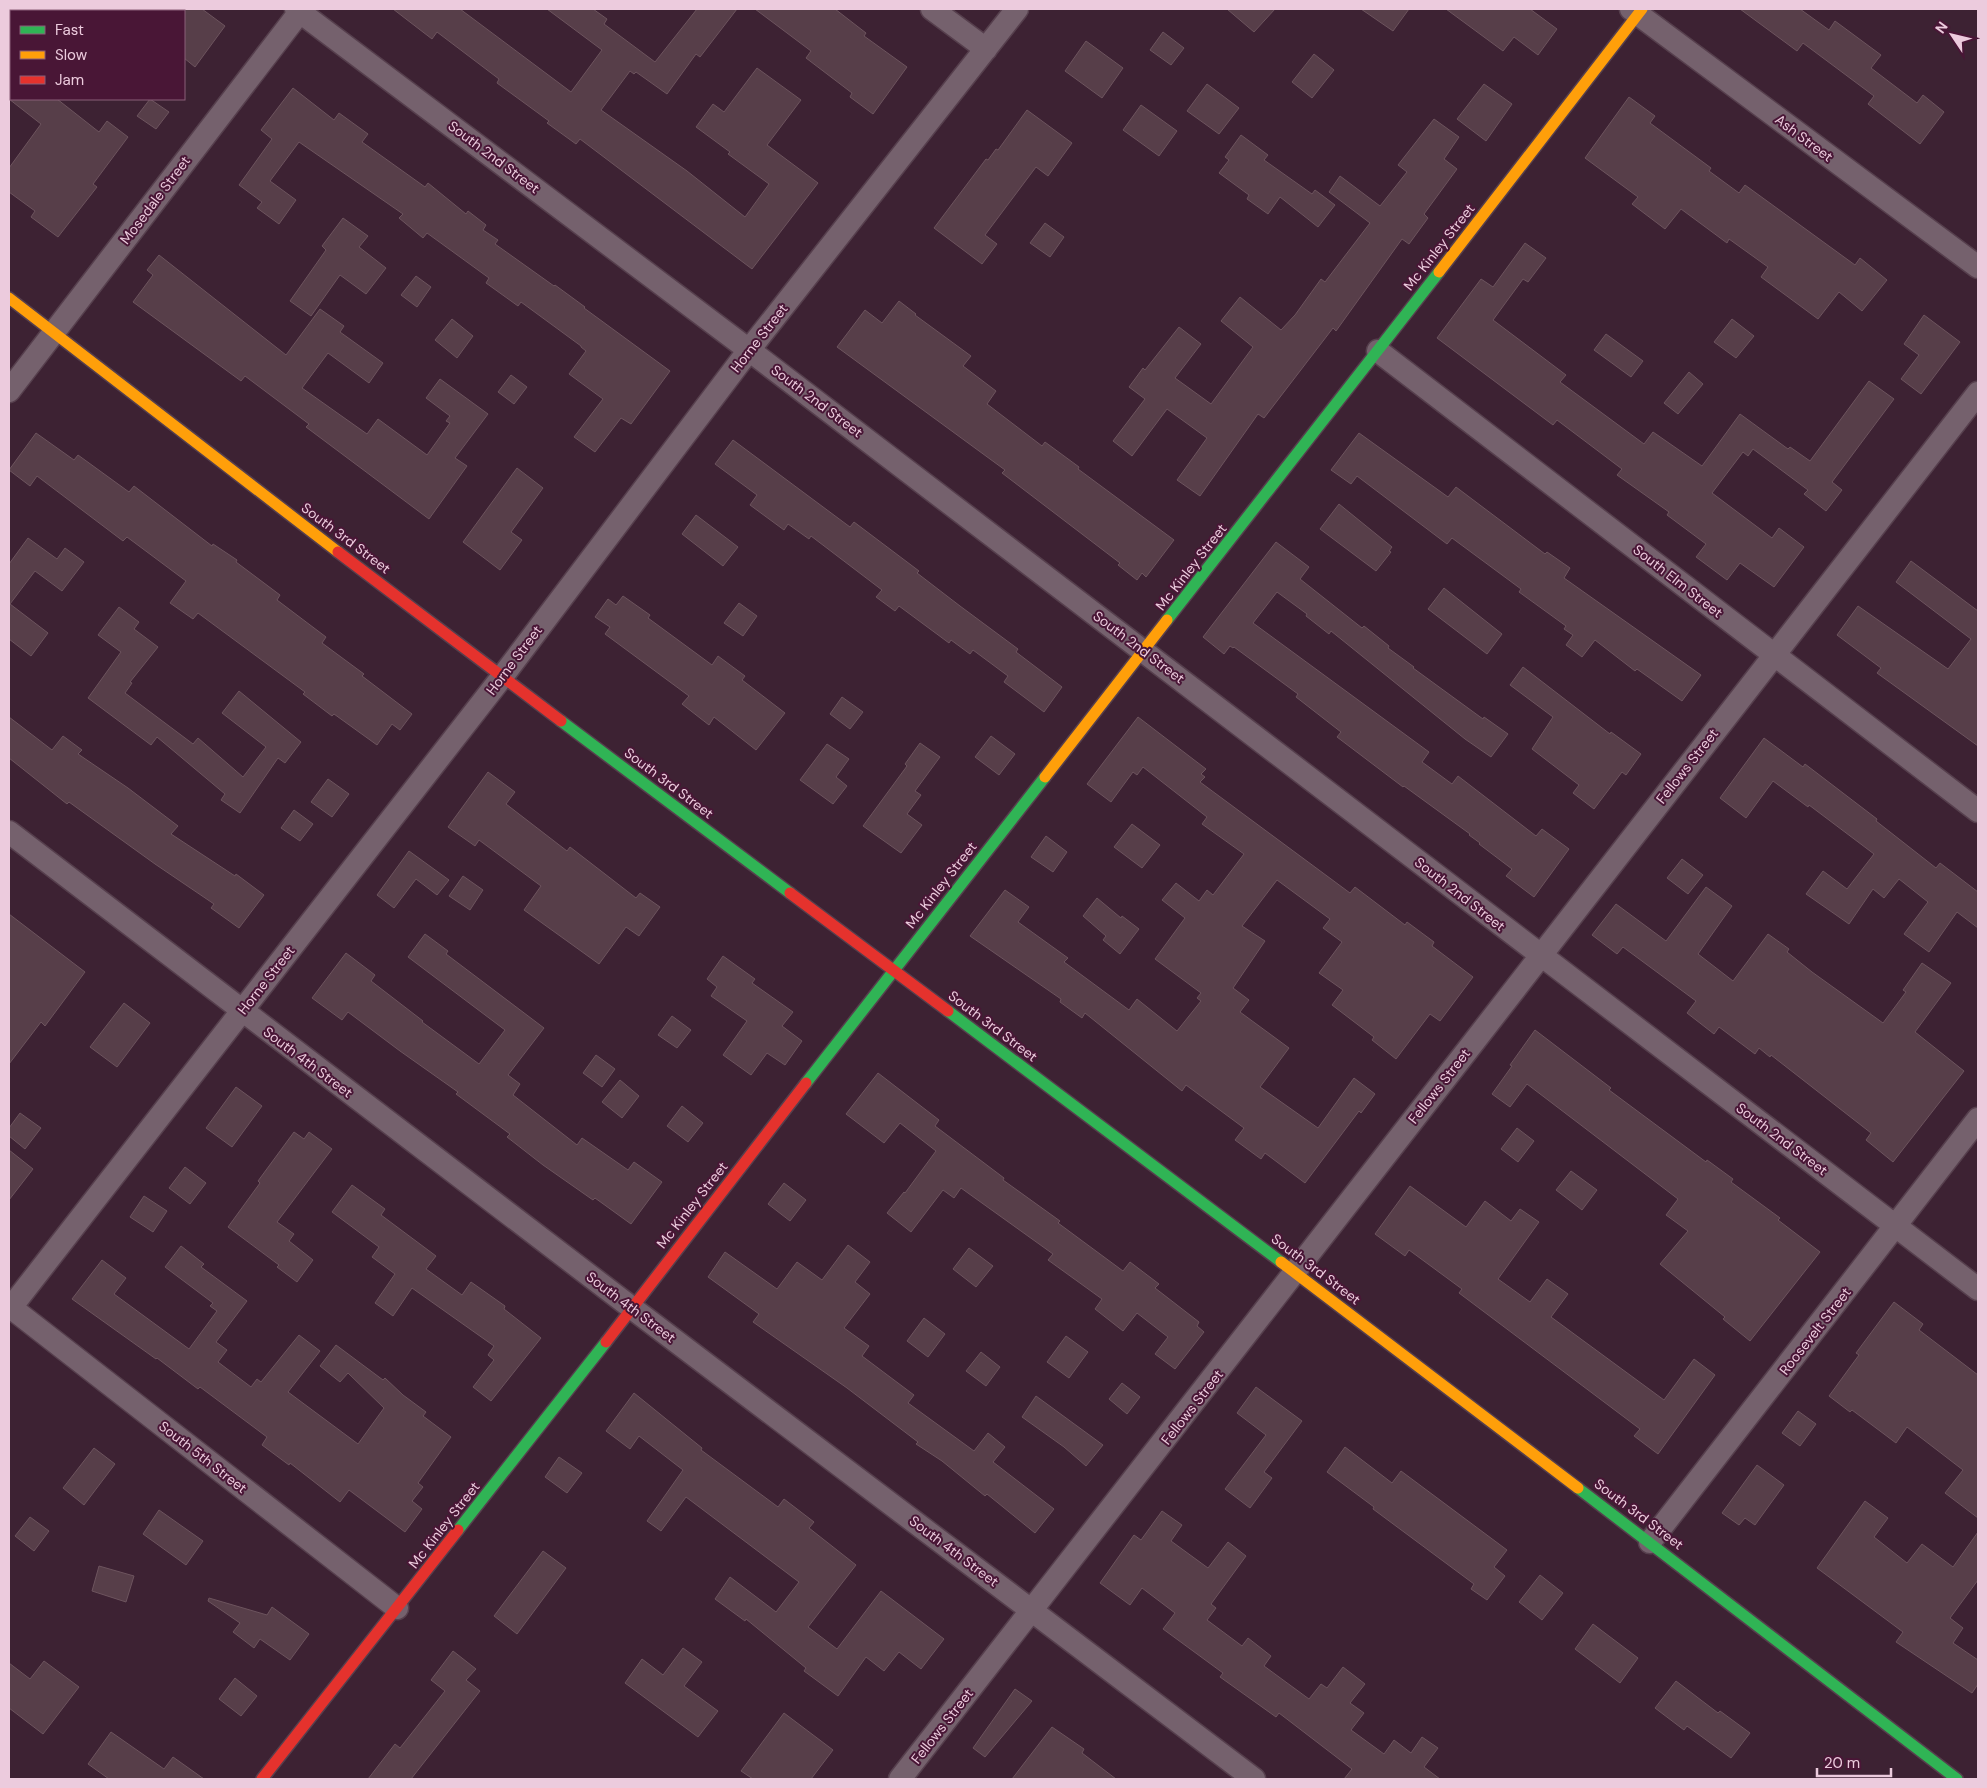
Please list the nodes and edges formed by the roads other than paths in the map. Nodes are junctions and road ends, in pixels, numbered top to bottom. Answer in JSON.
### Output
{"nodes":[{"id":1,"x":932,"y":9,"type":"edge"},
{"id":2,"x":1017,"y":9,"type":"edge"},
{"id":3,"x":299,"y":10,"type":"edge"},
{"id":4,"x":1637,"y":11,"type":"edge"},
{"id":5,"x":986,"y":49,"type":"junction"},
{"id":6,"x":1978,"y":267,"type":"edge"},
{"id":7,"x":9,"y":298,"type":"edge"},
{"id":8,"x":54,"y":333,"type":"junction"},
{"id":9,"x":749,"y":350,"type":"junction"},
{"id":10,"x":1378,"y":351,"type":"junction"},
{"id":11,"x":9,"y":391,"type":"edge"},
{"id":12,"x":1978,"y":393,"type":"edge"},
{"id":13,"x":1144,"y":651,"type":"junction"},
{"id":14,"x":1774,"y":655,"type":"junction"},
{"id":15,"x":502,"y":677,"type":"junction"},
{"id":16,"x":1978,"y":811,"type":"edge"},
{"id":17,"x":9,"y":832,"type":"edge"},
{"id":18,"x":1540,"y":955,"type":"junction"},
{"id":19,"x":894,"y":970,"type":"junction"},
{"id":20,"x":242,"y":1011,"type":"junction"},
{"id":21,"x":1978,"y":1119,"type":"edge"},
{"id":22,"x":1896,"y":1226,"type":"junction"},
{"id":23,"x":1296,"y":1273,"type":"junction"},
{"id":24,"x":1978,"y":1289,"type":"edge"},
{"id":25,"x":9,"y":1308,"type":"edge"},
{"id":26,"x":632,"y":1308,"type":"junction"},
{"id":27,"x":1650,"y":1542,"type":"junction"},
{"id":28,"x":397,"y":1608,"type":"junction"},
{"id":29,"x":1033,"y":1610,"type":"junction"},
{"id":30,"x":262,"y":1779,"type":"edge"},
{"id":31,"x":900,"y":1779,"type":"edge"},
{"id":32,"x":1254,"y":1779,"type":"edge"},
{"id":33,"x":1957,"y":1779,"type":"edge"}],
"edges":[{"from":1,"to":5,"type":"street"},
{"from":2,"to":5,"type":"street","name":"Horne Street"},
{"from":3,"to":8,"type":"street","name":"Mosedale Street"},
{"from":3,"to":9,"type":"street","name":"South 2nd Street"},
{"from":4,"to":6,"type":"street","name":"Ash Street"},
{"from":4,"to":10,"type":"street","name":"Mc Kinley Street"},
{"from":5,"to":9,"type":"street","name":"Horne Street"},
{"from":7,"to":8,"type":"street","name":"South 3rd Street"},
{"from":8,"to":11,"type":"street","name":"Mosedale Street"},
{"from":8,"to":15,"type":"street","name":"South 3rd Street"},
{"from":9,"to":13,"type":"street","name":"South 2nd Street"},
{"from":9,"to":15,"type":"street","name":"Horne Street"},
{"from":10,"to":13,"type":"street","name":"Mc Kinley Street"},
{"from":10,"to":14,"type":"street","name":"South Elm Street"},
{"from":12,"to":14,"type":"street","name":"Fellows Street"},
{"from":13,"to":18,"type":"street","name":"South 2nd Street"},
{"from":13,"to":19,"type":"street","name":"Mc Kinley Street"},
{"from":14,"to":16,"type":"street","name":"South Elm Street"},
{"from":14,"to":18,"type":"street","name":"Fellows Street"},
{"from":15,"to":19,"type":"street","name":"South 3rd Street"},
{"from":15,"to":20,"type":"street","name":"Horne Street"},
{"from":17,"to":20,"type":"street","name":"South 4th Street"},
{"from":18,"to":22,"type":"street","name":"South 2nd Street"},
{"from":18,"to":23,"type":"street","name":"Fellows Street"},
{"from":19,"to":23,"type":"street","name":"South 3rd Street"},
{"from":19,"to":26,"type":"street","name":"Mc Kinley Street"},
{"from":20,"to":25,"type":"street","name":"Horne Street"},
{"from":20,"to":26,"type":"street","name":"South 4th Street"},
{"from":21,"to":22,"type":"street","name":"Roosevelt Street"},
{"from":22,"to":24,"type":"street","name":"South 2nd Street"},
{"from":22,"to":27,"type":"street","name":"Roosevelt Street"},
{"from":23,"to":27,"type":"street","name":"South 3rd Street"},
{"from":23,"to":29,"type":"street","name":"Fellows Street"},
{"from":25,"to":28,"type":"street","name":"South 5th Street"},
{"from":26,"to":28,"type":"street","name":"Mc Kinley Street"},
{"from":26,"to":29,"type":"street","name":"South 4th Street"},
{"from":27,"to":33,"type":"street","name":"South 3rd Street"},
{"from":28,"to":30,"type":"street","name":"Mc Kinley Street"},
{"from":29,"to":31,"type":"street","name":"Fellows Street"},
{"from":29,"to":32,"type":"street","name":"South 4th Street"}]}
